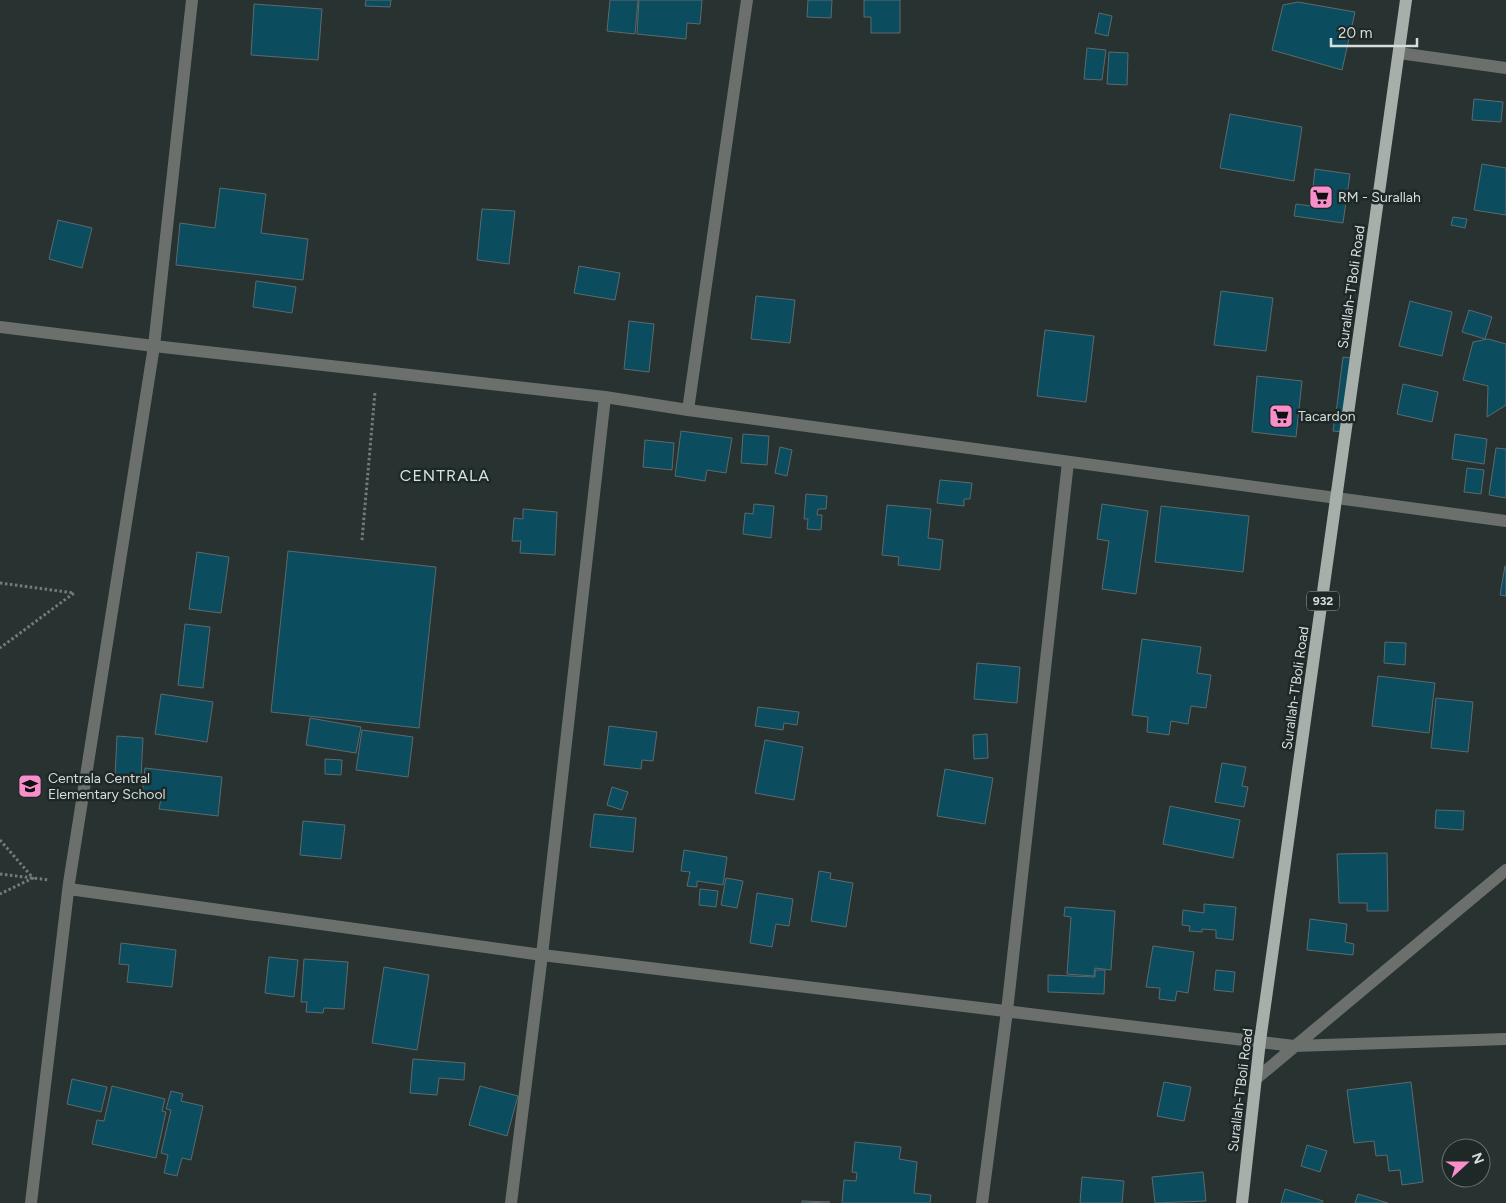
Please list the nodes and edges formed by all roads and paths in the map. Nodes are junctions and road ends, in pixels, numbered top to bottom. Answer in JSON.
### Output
{"nodes":[{"id":1,"x":192,"y":0,"type":"edge"},
{"id":2,"x":747,"y":0,"type":"edge"},
{"id":3,"x":1406,"y":0,"type":"edge"},
{"id":4,"x":1399,"y":53,"type":"junction"},
{"id":5,"x":1506,"y":68,"type":"edge"},
{"id":6,"x":0,"y":326,"type":"edge"},
{"id":7,"x":154,"y":346,"type":"junction"},
{"id":8,"x":377,"y":371,"type":"junction"},
{"id":9,"x":605,"y":397,"type":"junction"},
{"id":10,"x":688,"y":410,"type":"junction"},
{"id":11,"x":1068,"y":462,"type":"junction"},
{"id":12,"x":1337,"y":499,"type":"junction"},
{"id":13,"x":1506,"y":521,"type":"edge"},
{"id":14,"x":362,"y":540,"type":"dead end"},
{"id":15,"x":0,"y":583,"type":"edge"},
{"id":16,"x":0,"y":648,"type":"edge"},
{"id":17,"x":0,"y":840,"type":"edge"},
{"id":18,"x":1506,"y":870,"type":"edge"},
{"id":19,"x":0,"y":874,"type":"edge"},
{"id":20,"x":33,"y":878,"type":"junction"},
{"id":21,"x":69,"y":886,"type":"junction"},
{"id":22,"x":0,"y":894,"type":"edge"},
{"id":23,"x":542,"y":955,"type":"junction"},
{"id":24,"x":1007,"y":1011,"type":"junction"},
{"id":25,"x":1506,"y":1040,"type":"edge"},
{"id":26,"x":1260,"y":1041,"type":"junction"},
{"id":27,"x":1294,"y":1046,"type":"junction"},
{"id":28,"x":1257,"y":1078,"type":"junction"},
{"id":29,"x":31,"y":1203,"type":"edge"},
{"id":30,"x":511,"y":1203,"type":"edge"},
{"id":31,"x":982,"y":1203,"type":"edge"},
{"id":32,"x":1242,"y":1203,"type":"edge"}],
"edges":[{"from":1,"to":7,"type":"street"},
{"from":2,"to":10,"type":"street"},
{"from":3,"to":4,"type":"main road","name":"Surallah-T'Boli Road","number":"932"},
{"from":4,"to":5,"type":"street"},
{"from":4,"to":12,"type":"main road","name":"Surallah-T'Boli Road","number":"932"},
{"from":6,"to":7,"type":"street"},
{"from":7,"to":8,"type":"street"},
{"from":7,"to":21,"type":"street"},
{"from":8,"to":9,"type":"street"},
{"from":8,"to":14,"type":"path"},
{"from":9,"to":10,"type":"street"},
{"from":9,"to":23,"type":"street"},
{"from":10,"to":11,"type":"street"},
{"from":11,"to":12,"type":"street"},
{"from":11,"to":24,"type":"street"},
{"from":12,"to":13,"type":"street"},
{"from":12,"to":26,"type":"main road","name":"Surallah-T'Boli Road","number":"932"},
{"from":15,"to":16,"type":"path"},
{"from":17,"to":20,"type":"path"},
{"from":18,"to":27,"type":"street"},
{"from":19,"to":20,"type":"path"},
{"from":20,"to":21,"type":"path"},
{"from":20,"to":22,"type":"path"},
{"from":21,"to":23,"type":"street"},
{"from":21,"to":29,"type":"street"},
{"from":23,"to":24,"type":"street"},
{"from":23,"to":30,"type":"street"},
{"from":24,"to":26,"type":"street"},
{"from":24,"to":31,"type":"street"},
{"from":25,"to":27,"type":"street"},
{"from":26,"to":27,"type":"street"},
{"from":26,"to":28,"type":"main road","name":"Surallah-T'Boli Road","number":"932"},
{"from":27,"to":28,"type":"street"},
{"from":28,"to":32,"type":"main road","name":"Surallah-T'Boli Road","number":"932"}]}
